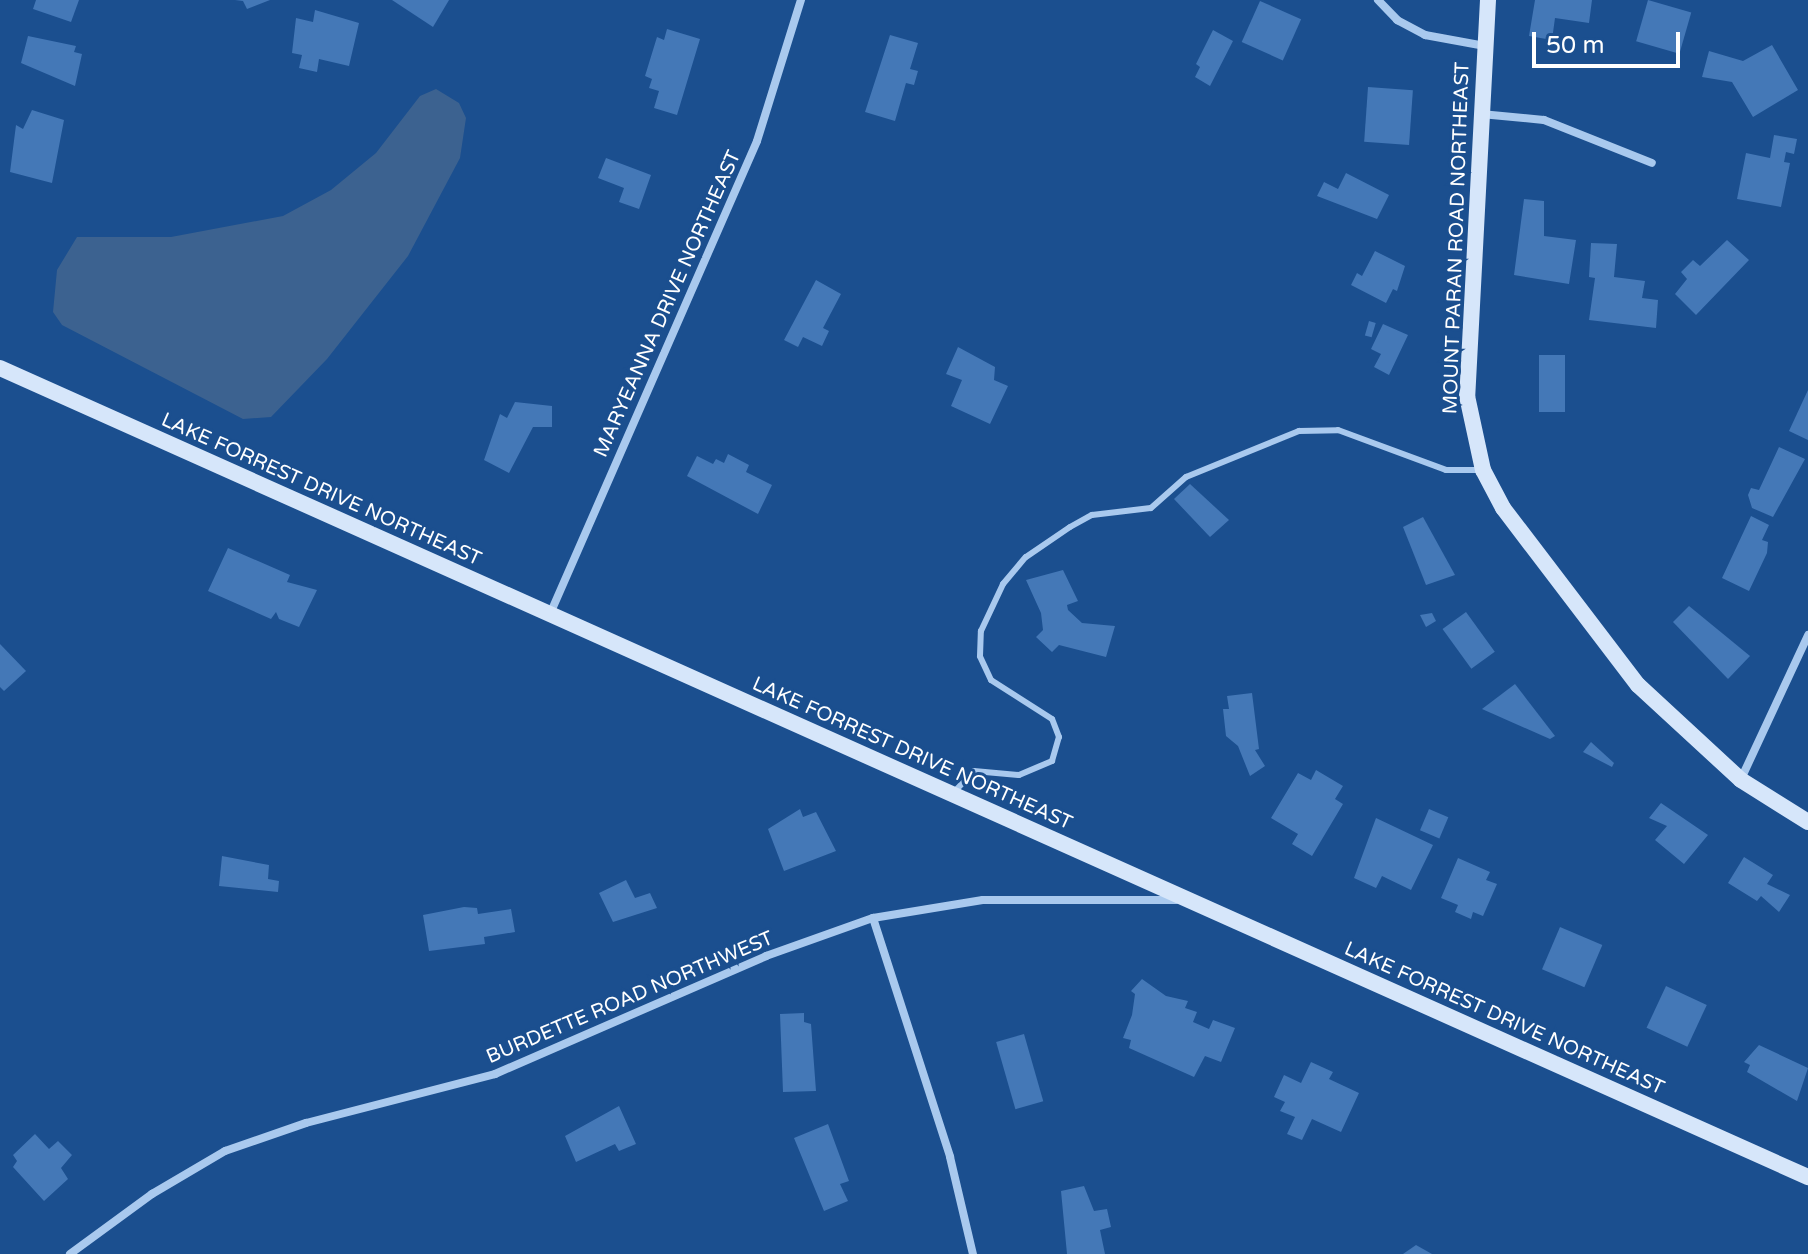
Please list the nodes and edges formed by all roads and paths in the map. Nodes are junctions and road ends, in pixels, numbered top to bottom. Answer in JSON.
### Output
{"nodes":[{"id":1,"x":801,"y":0,"type":"edge"},
{"id":2,"x":1378,"y":0,"type":"edge"},
{"id":3,"x":1488,"y":0,"type":"edge"},
{"id":4,"x":1485,"y":46,"type":"junction"},
{"id":5,"x":1481,"y":114,"type":"junction"},
{"id":6,"x":1652,"y":163,"type":"dead end"},
{"id":7,"x":0,"y":368,"type":"edge"},
{"id":8,"x":1483,"y":470,"type":"junction"},
{"id":9,"x":549,"y":615,"type":"junction"},
{"id":10,"x":1808,"y":635,"type":"edge"},
{"id":11,"x":1741,"y":780,"type":"junction"},
{"id":12,"x":953,"y":794,"type":"junction"},
{"id":13,"x":1808,"y":822,"type":"edge"},
{"id":14,"x":1189,"y":900,"type":"junction"},
{"id":15,"x":873,"y":918,"type":"junction"},
{"id":16,"x":1808,"y":1177,"type":"edge"},
{"id":17,"x":70,"y":1254,"type":"edge"},
{"id":18,"x":973,"y":1254,"type":"edge"}],
"edges":[{"from":1,"to":9,"type":"street","name":"MARYEANNA DRIVE NORTHEAST"},
{"from":2,"to":4,"type":"street"},
{"from":3,"to":4,"type":"street","name":"MOUNT PARAN ROAD NORTHEAST"},
{"from":4,"to":5,"type":"street","name":"MOUNT PARAN ROAD NORTHEAST"},
{"from":5,"to":6,"type":"street"},
{"from":5,"to":8,"type":"street","name":"MOUNT PARAN ROAD NORTHEAST"},
{"from":7,"to":9,"type":"street","name":"LAKE FORREST DRIVE NORTHEAST"},
{"from":8,"to":11,"type":"street","name":"MOUNT PARAN ROAD NORTHEAST"},
{"from":8,"to":12,"type":"lane"},
{"from":9,"to":12,"type":"street","name":"LAKE FORREST DRIVE NORTHEAST"},
{"from":10,"to":11,"type":"street"},
{"from":11,"to":13,"type":"street","name":"MOUNT PARAN ROAD NORTHEAST"},
{"from":12,"to":14,"type":"street","name":"LAKE FORREST DRIVE NORTHEAST"},
{"from":14,"to":15,"type":"street","name":"BURDETTE ROAD NORTHWEST"},
{"from":14,"to":16,"type":"street","name":"LAKE FORREST DRIVE NORTHEAST"},
{"from":15,"to":17,"type":"street","name":"BURDETTE ROAD NORTHWEST"},
{"from":15,"to":18,"type":"street"}]}
